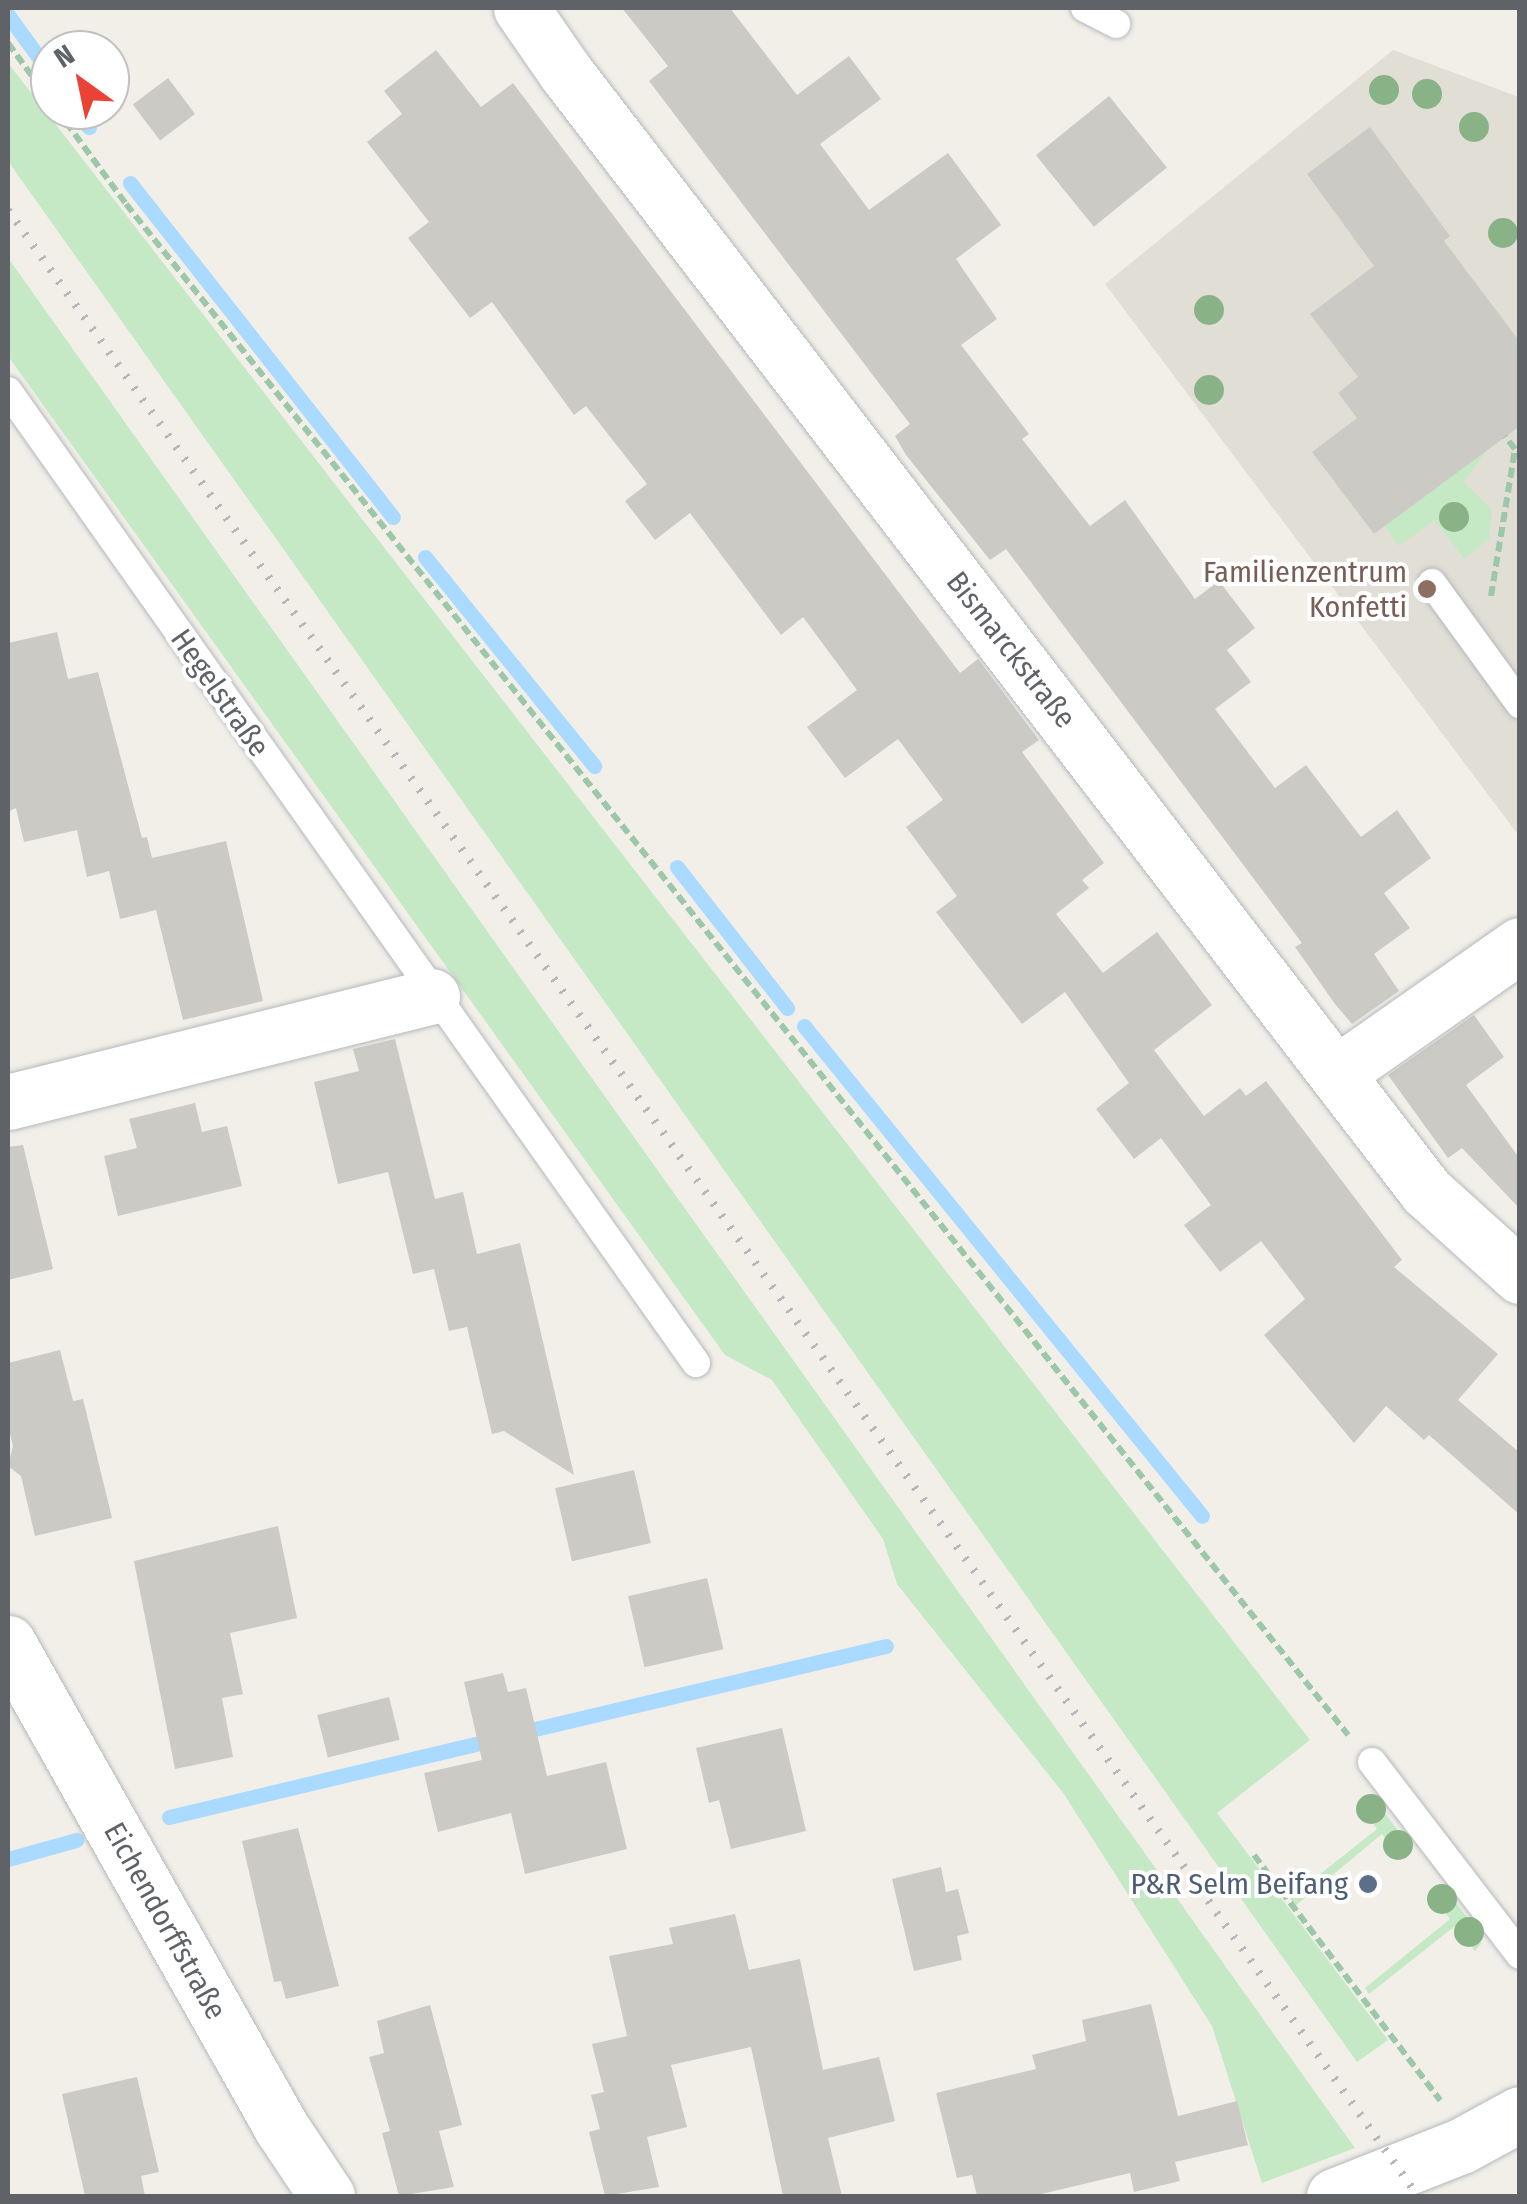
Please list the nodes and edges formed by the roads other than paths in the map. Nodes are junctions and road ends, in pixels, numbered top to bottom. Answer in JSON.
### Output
{"nodes":[{"id":1,"x":521,"y":8,"type":"edge"},
{"id":2,"x":1084,"y":8,"type":"edge"},
{"id":3,"x":1116,"y":24,"type":"dead end"},
{"id":4,"x":8,"y":391,"type":"edge"},
{"id":5,"x":1432,"y":583,"type":"dead end"},
{"id":6,"x":1520,"y":704,"type":"edge"},
{"id":7,"x":1520,"y":945,"type":"edge"},
{"id":8,"x":432,"y":996,"type":"junction"},
{"id":9,"x":1337,"y":1074,"type":"junction"},
{"id":10,"x":8,"y":1102,"type":"edge"},
{"id":11,"x":1520,"y":1276,"type":"edge"},
{"id":12,"x":696,"y":1364,"type":"dead end"},
{"id":13,"x":8,"y":1643,"type":"edge"},
{"id":14,"x":1372,"y":1762,"type":"road end"},
{"id":15,"x":1520,"y":1955,"type":"edge"},
{"id":16,"x":1520,"y":2114,"type":"edge"},
{"id":17,"x":327,"y":2196,"type":"edge"},
{"id":18,"x":1334,"y":2196,"type":"edge"}],
"edges":[{"from":1,"to":9,"type":"street","name":"Bismarckstraße"},
{"from":2,"to":3,"type":"lane"},
{"from":4,"to":8,"type":"lane","name":"Hegelstraße"},
{"from":5,"to":6,"type":"lane"},
{"from":7,"to":9,"type":"street"},
{"from":8,"to":10,"type":"street"},
{"from":8,"to":12,"type":"lane","name":"Hegelstraße"},
{"from":9,"to":11,"type":"street","name":"Bismarckstraße"},
{"from":13,"to":17,"type":"street","name":"Eichendorffstraße"},
{"from":14,"to":15,"type":"lane"},
{"from":16,"to":18,"type":"street"}]}
